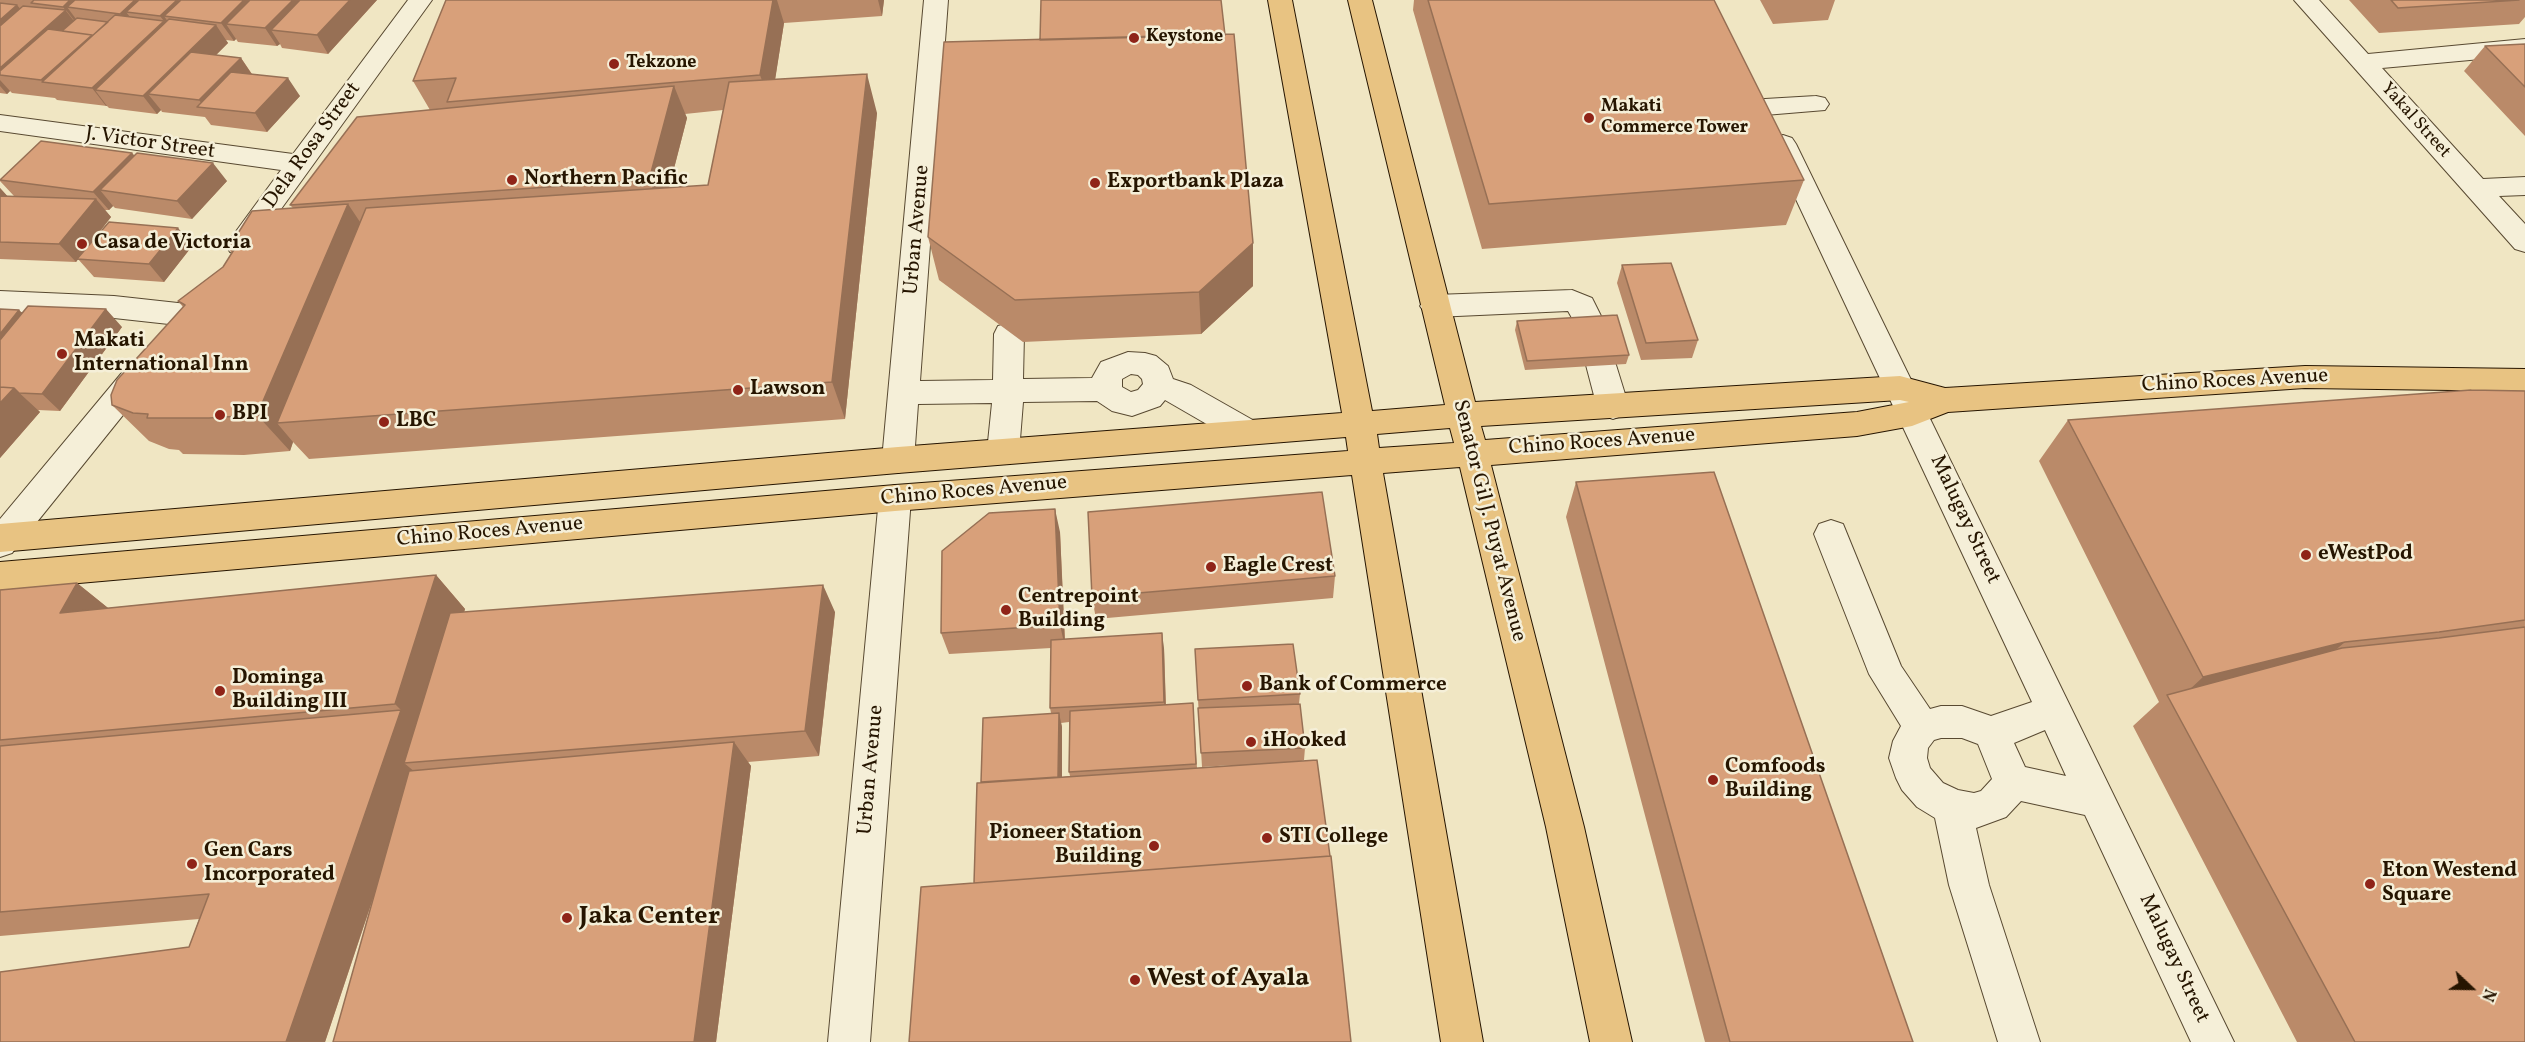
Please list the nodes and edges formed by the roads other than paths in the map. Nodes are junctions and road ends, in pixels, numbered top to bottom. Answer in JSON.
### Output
{"nodes":[{"id":1,"x":420,"y":0,"type":"edge"},
{"id":2,"x":936,"y":0,"type":"edge"},
{"id":3,"x":1280,"y":0,"type":"edge"},
{"id":4,"x":1360,"y":0,"type":"edge"},
{"id":5,"x":2306,"y":0,"type":"edge"},
{"id":6,"x":2525,"y":47,"type":"edge"},
{"id":7,"x":2361,"y":62,"type":"junction"},
{"id":8,"x":1816,"y":104,"type":"dead end"},
{"id":9,"x":0,"y":123,"type":"edge"},
{"id":10,"x":301,"y":165,"type":"junction"},
{"id":11,"x":2525,"y":186,"type":"edge"},
{"id":12,"x":2475,"y":188,"type":"junction"},
{"id":13,"x":2525,"y":242,"type":"edge"},
{"id":14,"x":222,"y":268,"type":"edge"},
{"id":15,"x":0,"y":302,"type":"edge"},
{"id":16,"x":1435,"y":306,"type":"junction"},
{"id":17,"x":1591,"y":326,"type":"edge"},
{"id":18,"x":1009,"y":334,"type":"edge"},
{"id":19,"x":1601,"y":365,"type":"edge"},
{"id":20,"x":2525,"y":380,"type":"edge"},
{"id":21,"x":1008,"y":392,"type":"junction"},
{"id":22,"x":904,"y":393,"type":"junction"},
{"id":23,"x":1906,"y":401,"type":"junction"},
{"id":24,"x":1613,"y":407,"type":"junction"},
{"id":25,"x":1461,"y":415,"type":"junction"},
{"id":26,"x":1359,"y":423,"type":"junction"},
{"id":27,"x":1247,"y":432,"type":"junction"},
{"id":28,"x":1003,"y":452,"type":"junction"},
{"id":29,"x":1472,"y":453,"type":"junction"},
{"id":30,"x":898,"y":460,"type":"junction"},
{"id":31,"x":1365,"y":462,"type":"junction"},
{"id":32,"x":895,"y":498,"type":"junction"},
{"id":33,"x":1831,"y":534,"type":"dead end"},
{"id":34,"x":1,"y":540,"type":"edge"},
{"id":35,"x":0,"y":576,"type":"edge"},
{"id":36,"x":2054,"y":710,"type":"junction"},
{"id":37,"x":1922,"y":728,"type":"junction"},
{"id":38,"x":1991,"y":732,"type":"junction"},
{"id":39,"x":2013,"y":783,"type":"junction"},
{"id":40,"x":2099,"y":801,"type":"junction"},
{"id":41,"x":1952,"y":807,"type":"junction"},
{"id":42,"x":849,"y":1042,"type":"edge"},
{"id":43,"x":1462,"y":1042,"type":"edge"},
{"id":44,"x":1611,"y":1042,"type":"edge"},
{"id":45,"x":2019,"y":1042,"type":"edge"},
{"id":46,"x":2212,"y":1042,"type":"edge"}],
"edges":[{"from":1,"to":10,"type":"street","name":"Dela Rosa Street"},
{"from":2,"to":22,"type":"street","name":"Urban Avenue"},
{"from":3,"to":26,"type":"main road"},
{"from":4,"to":16,"type":"main road","name":"Senator Gil J. Puyat Avenue"},
{"from":5,"to":7,"type":"street","name":"Yakal Street"},
{"from":6,"to":7,"type":"street"},
{"from":7,"to":12,"type":"street","name":"Yakal Street"},
{"from":8,"to":23,"type":"street","name":"Malugay Street"},
{"from":9,"to":10,"type":"street","name":"J. Victor Street"},
{"from":10,"to":14,"type":"street","name":"Dela Rosa Street"},
{"from":11,"to":12,"type":"street"},
{"from":12,"to":13,"type":"street","name":"Yakal Street"},
{"from":15,"to":34,"type":"street"},
{"from":16,"to":17,"type":"street"},
{"from":16,"to":25,"type":"main road","name":"Senator Gil J. Puyat Avenue"},
{"from":18,"to":21,"type":"street"},
{"from":19,"to":24,"type":"street"},
{"from":20,"to":23,"type":"main road","name":"Chino Roces Avenue"},
{"from":21,"to":22,"type":"street"},
{"from":21,"to":27,"type":"street"},
{"from":21,"to":28,"type":"street"},
{"from":22,"to":30,"type":"street","name":"Urban Avenue"},
{"from":23,"to":24,"type":"main road","name":"Chino Roces Avenue"},
{"from":23,"to":29,"type":"main road","name":"Chino Roces Avenue"},
{"from":23,"to":36,"type":"street","name":"Malugay Street"},
{"from":24,"to":25,"type":"main road","name":"Chino Roces Avenue"},
{"from":25,"to":26,"type":"main road","name":"Chino Roces Avenue"},
{"from":25,"to":29,"type":"main road","name":"Senator Gil J. Puyat Avenue"},
{"from":26,"to":27,"type":"main road","name":"Chino Roces Avenue"},
{"from":26,"to":31,"type":"main road"},
{"from":27,"to":28,"type":"main road","name":"Chino Roces Avenue"},
{"from":28,"to":30,"type":"main road","name":"Chino Roces Avenue"},
{"from":29,"to":31,"type":"main road","name":"Chino Roces Avenue"},
{"from":29,"to":44,"type":"main road","name":"Senator Gil J. Puyat Avenue"},
{"from":30,"to":34,"type":"main road","name":"Chino Roces Avenue"},
{"from":31,"to":32,"type":"main road","name":"Chino Roces Avenue"},
{"from":31,"to":43,"type":"main road"},
{"from":32,"to":35,"type":"main road","name":"Chino Roces Avenue"},
{"from":32,"to":42,"type":"street","name":"Urban Avenue"},
{"from":33,"to":37,"type":"street"},
{"from":36,"to":38,"type":"street"},
{"from":36,"to":40,"type":"street","name":"Malugay Street"},
{"from":37,"to":38,"type":"street"},
{"from":37,"to":41,"type":"street"},
{"from":38,"to":39,"type":"street"},
{"from":39,"to":40,"type":"street"},
{"from":39,"to":41,"type":"street"},
{"from":40,"to":46,"type":"street","name":"Malugay Street"},
{"from":41,"to":45,"type":"street"}]}
